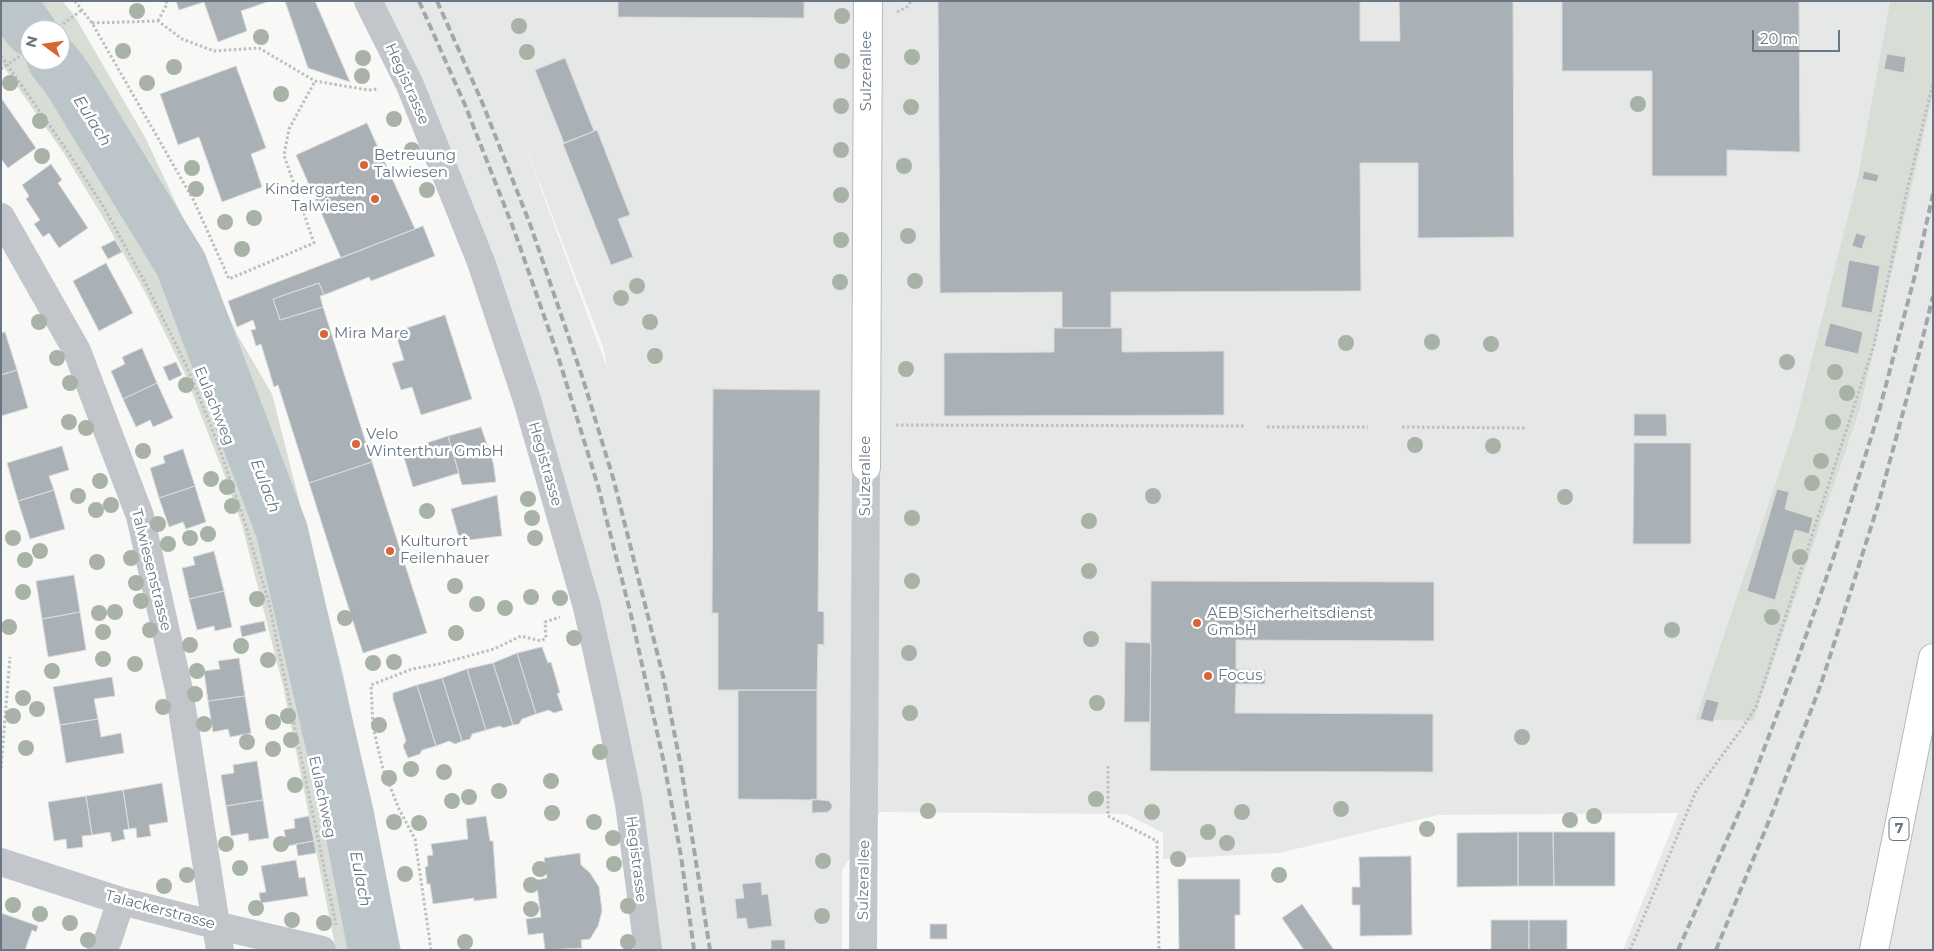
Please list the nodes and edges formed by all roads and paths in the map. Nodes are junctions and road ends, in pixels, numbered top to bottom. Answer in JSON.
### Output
{"nodes":[{"id":1,"x":75,"y":1,"type":"edge"},
{"id":2,"x":166,"y":1,"type":"edge"},
{"id":3,"x":368,"y":1,"type":"edge"},
{"id":4,"x":868,"y":1,"type":"edge"},
{"id":5,"x":911,"y":1,"type":"edge"},
{"id":6,"x":82,"y":10,"type":"junction"},
{"id":7,"x":890,"y":16,"type":"dead end"},
{"id":8,"x":68,"y":20,"type":"edge"},
{"id":9,"x":158,"y":21,"type":"junction"},
{"id":10,"x":92,"y":23,"type":"junction"},
{"id":11,"x":1,"y":56,"type":"edge"},
{"id":12,"x":20,"y":56,"type":"edge"},
{"id":13,"x":7,"y":64,"type":"junction"},
{"id":14,"x":1,"y":69,"type":"edge"},
{"id":15,"x":315,"y":81,"type":"junction"},
{"id":16,"x":1933,"y":83,"type":"edge"},
{"id":17,"x":410,"y":85,"type":"junction"},
{"id":18,"x":1,"y":217,"type":"edge"},
{"id":19,"x":892,"y":425,"type":"dead end"},
{"id":20,"x":1245,"y":426,"type":"dead end"},
{"id":21,"x":1267,"y":426,"type":"dead end"},
{"id":22,"x":1368,"y":427,"type":"dead end"},
{"id":23,"x":1402,"y":427,"type":"dead end"},
{"id":24,"x":1526,"y":428,"type":"dead end"},
{"id":25,"x":866,"y":467,"type":"joint"},
{"id":26,"x":587,"y":607,"type":"junction"},
{"id":27,"x":10,"y":657,"type":"dead end"},
{"id":28,"x":1933,"y":658,"type":"edge"},
{"id":29,"x":1108,"y":766,"type":"dead end"},
{"id":30,"x":1,"y":768,"type":"edge"},
{"id":31,"x":1,"y":862,"type":"edge"},
{"id":32,"x":121,"y":901,"type":"junction"},
{"id":33,"x":337,"y":926,"type":"dead end"},
{"id":34,"x":217,"y":938,"type":"edge"},
{"id":35,"x":101,"y":950,"type":"edge"},
{"id":36,"x":322,"y":950,"type":"edge"},
{"id":37,"x":430,"y":950,"type":"edge"},
{"id":38,"x":648,"y":950,"type":"edge"},
{"id":39,"x":864,"y":950,"type":"edge"},
{"id":40,"x":1159,"y":950,"type":"edge"},
{"id":41,"x":1630,"y":950,"type":"edge"},
{"id":42,"x":1874,"y":950,"type":"edge"}],
"edges":[{"from":1,"to":6,"type":"path"},
{"from":2,"to":9,"type":"path"},
{"from":3,"to":17,"type":"street","name":"Hegistrasse"},
{"from":4,"to":25,"type":"main road","name":"Sulzerallee"},
{"from":5,"to":7,"type":"path"},
{"from":6,"to":8,"type":"path"},
{"from":6,"to":10,"type":"path"},
{"from":9,"to":10,"type":"path"},
{"from":9,"to":15,"type":"path"},
{"from":10,"to":15,"type":"path"},
{"from":11,"to":13,"type":"path","name":"Eulachweg"},
{"from":12,"to":13,"type":"path"},
{"from":13,"to":14,"type":"path"},
{"from":13,"to":33,"type":"path","name":"Eulachweg"},
{"from":15,"to":17,"type":"path"},
{"from":16,"to":41,"type":"path"},
{"from":17,"to":26,"type":"street","name":"Hegistrasse"},
{"from":18,"to":34,"type":"street","name":"Talwiesenstrasse"},
{"from":19,"to":20,"type":"path"},
{"from":21,"to":22,"type":"path"},
{"from":23,"to":24,"type":"path"},
{"from":25,"to":39,"type":"street","name":"Sulzerallee"},
{"from":26,"to":37,"type":"path"},
{"from":26,"to":38,"type":"street","name":"Hegistrasse"},
{"from":27,"to":30,"type":"path"},
{"from":28,"to":42,"type":"main road","number":"7"},
{"from":29,"to":40,"type":"path"},
{"from":31,"to":32,"type":"street","name":"Talackerstrasse"},
{"from":32,"to":34,"type":"street","name":"Talackerstrasse"},
{"from":32,"to":35,"type":"street"},
{"from":34,"to":36,"type":"street","name":"Talackerstrasse"}]}
